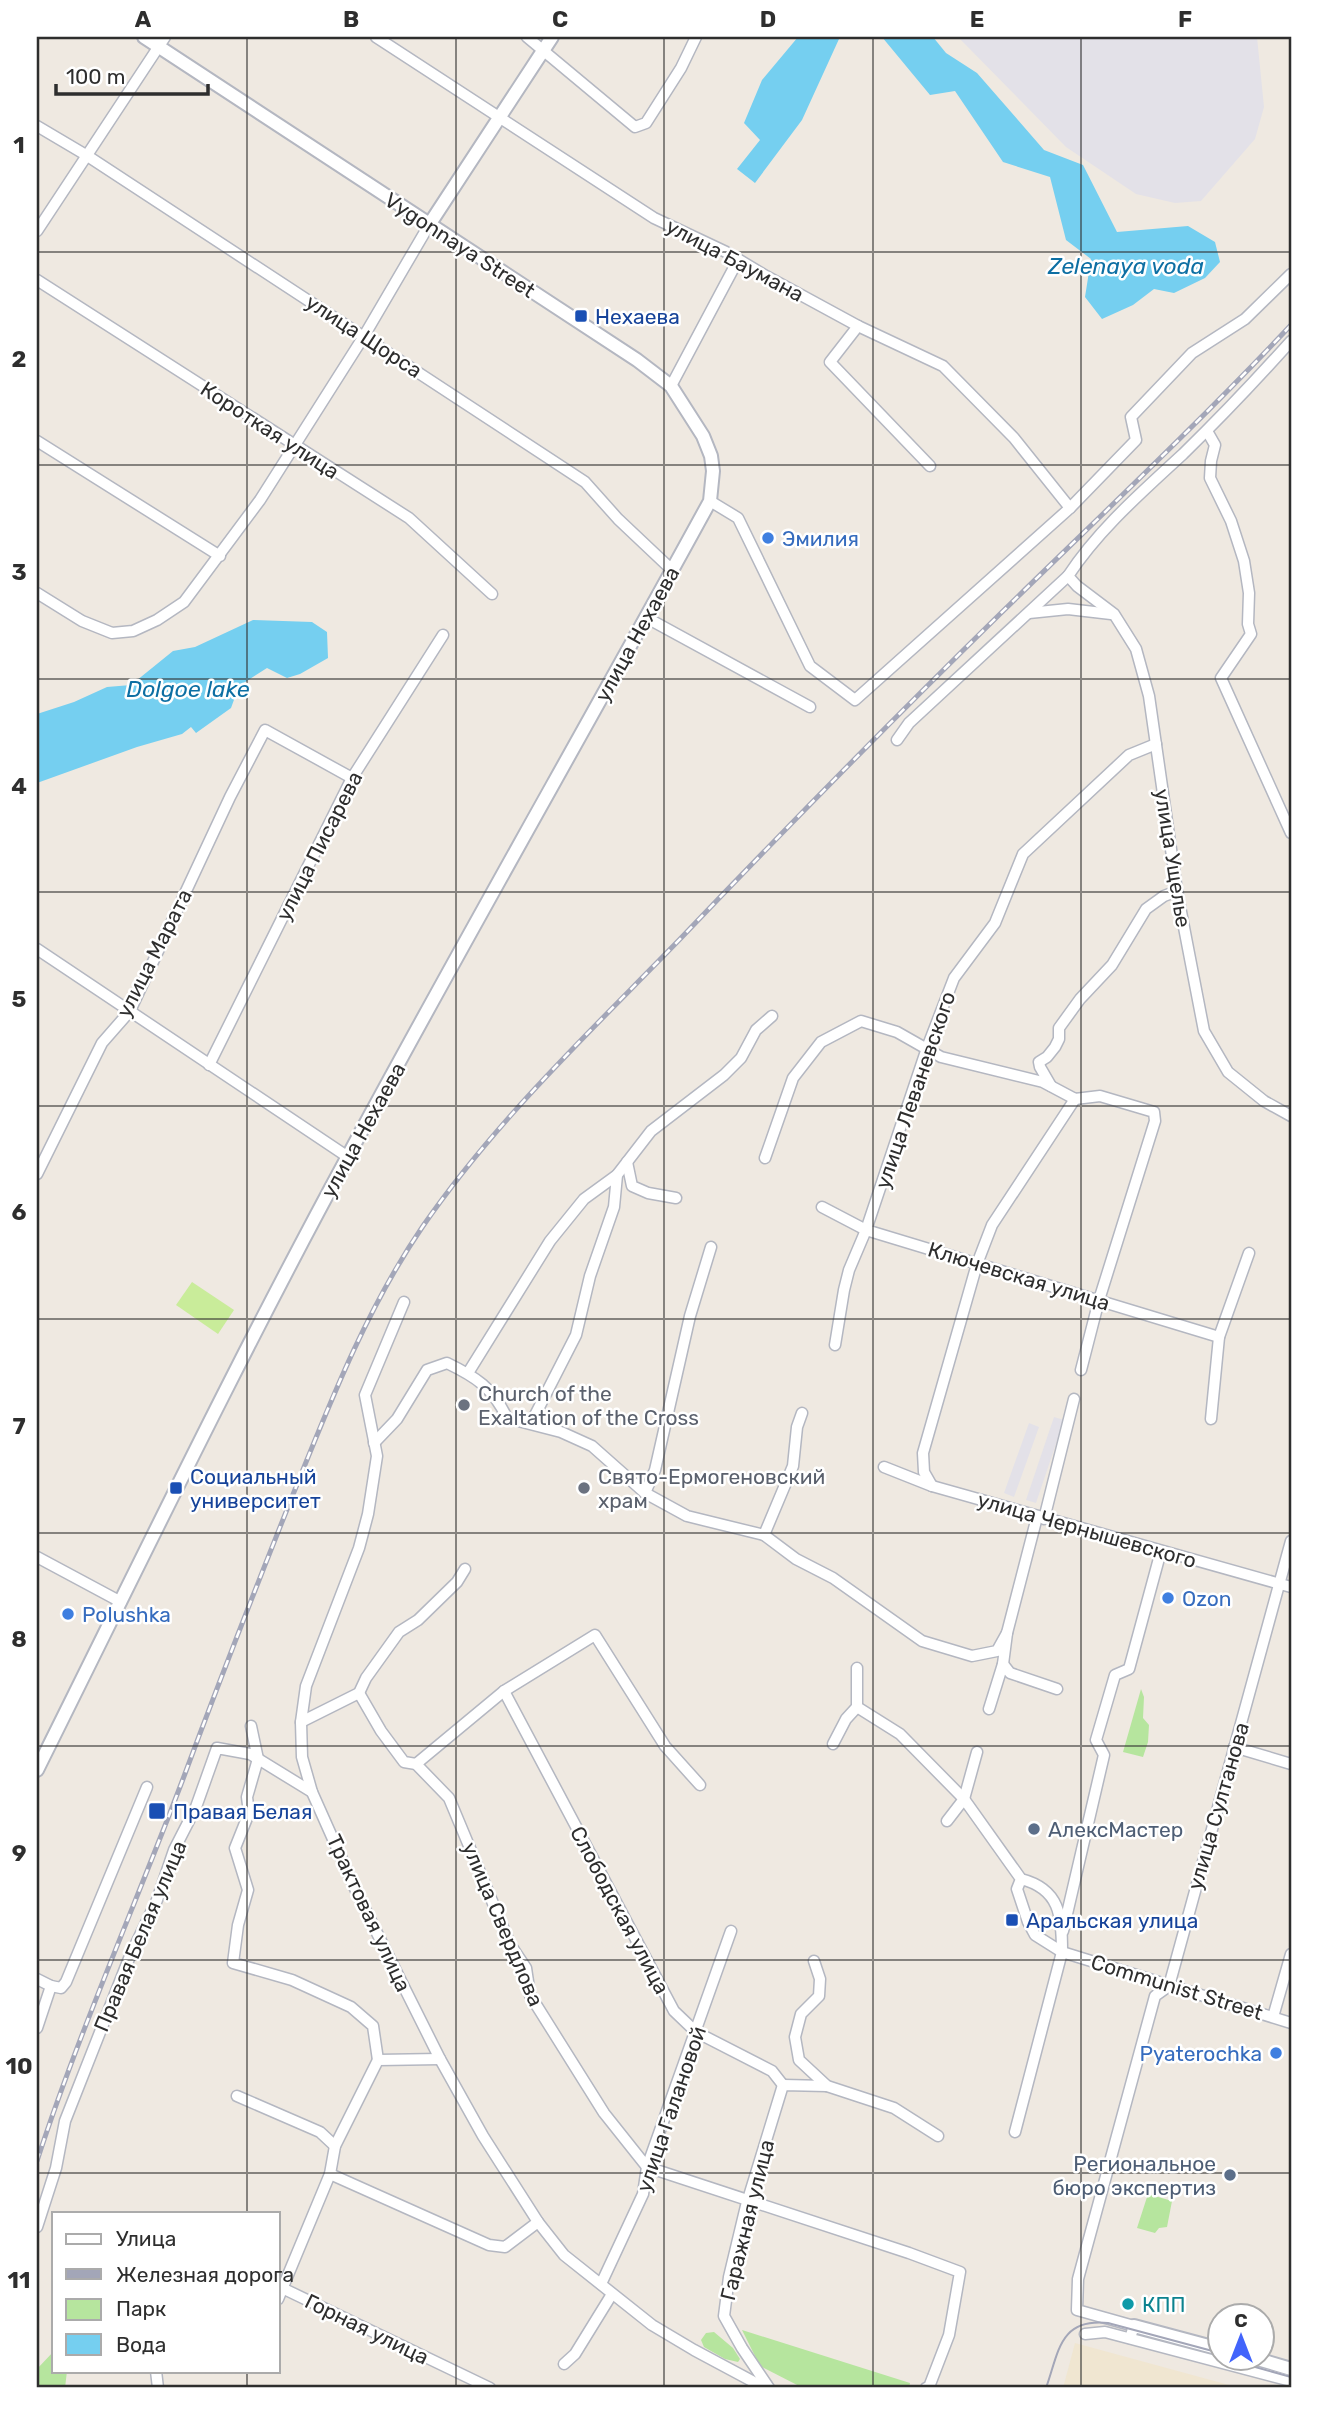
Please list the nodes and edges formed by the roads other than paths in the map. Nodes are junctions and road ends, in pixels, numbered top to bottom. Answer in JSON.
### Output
{"nodes":[{"id":1,"x":144,"y":37,"type":"edge"},
{"id":2,"x":376,"y":37,"type":"edge"},
{"id":3,"x":527,"y":37,"type":"edge"},
{"id":4,"x":552,"y":37,"type":"edge"},
{"id":5,"x":696,"y":37,"type":"edge"},
{"id":6,"x":162,"y":41,"type":"edge"},
{"id":7,"x":544,"y":50,"type":"junction"},
{"id":8,"x":499,"y":118,"type":"junction"},
{"id":9,"x":37,"y":126,"type":"edge"},
{"id":10,"x":86,"y":155,"type":"junction"},
{"id":11,"x":429,"y":225,"type":"junction"},
{"id":12,"x":37,"y":231,"type":"edge"},
{"id":13,"x":738,"y":260,"type":"junction"},
{"id":14,"x":1291,"y":274,"type":"edge"},
{"id":15,"x":37,"y":280,"type":"edge"},
{"id":16,"x":858,"y":326,"type":"junction"},
{"id":17,"x":364,"y":337,"type":"junction"},
{"id":18,"x":1291,"y":341,"type":"edge"},
{"id":19,"x":671,"y":386,"type":"junction"},
{"id":20,"x":1207,"y":431,"type":"junction"},
{"id":21,"x":37,"y":441,"type":"edge"},
{"id":22,"x":293,"y":445,"type":"junction"},
{"id":23,"x":930,"y":466,"type":"dead end"},
{"id":24,"x":710,"y":501,"type":"junction"},
{"id":25,"x":1070,"y":508,"type":"junction"},
{"id":26,"x":220,"y":555,"type":"junction"},
{"id":27,"x":672,"y":570,"type":"junction"},
{"id":28,"x":1068,"y":576,"type":"junction"},
{"id":29,"x":492,"y":594,"type":"dead end"},
{"id":30,"x":38,"y":597,"type":"edge"},
{"id":31,"x":1028,"y":612,"type":"junction"},
{"id":32,"x":1114,"y":614,"type":"junction"},
{"id":33,"x":647,"y":618,"type":"junction"},
{"id":34,"x":443,"y":635,"type":"dead end"},
{"id":35,"x":810,"y":707,"type":"dead end"},
{"id":36,"x":897,"y":740,"type":"dead end"},
{"id":37,"x":1156,"y":744,"type":"junction"},
{"id":38,"x":352,"y":778,"type":"junction"},
{"id":39,"x":1287,"y":813,"type":"edge"},
{"id":40,"x":1291,"y":833,"type":"edge"},
{"id":41,"x":1177,"y":891,"type":"junction"},
{"id":42,"x":37,"y":949,"type":"edge"},
{"id":43,"x":130,"y":1011,"type":"junction"},
{"id":44,"x":772,"y":1016,"type":"dead end"},
{"id":45,"x":927,"y":1048,"type":"junction"},
{"id":46,"x":209,"y":1065,"type":"junction"},
{"id":47,"x":1051,"y":1086,"type":"junction"},
{"id":48,"x":1075,"y":1099,"type":"junction"},
{"id":49,"x":1291,"y":1116,"type":"edge"},
{"id":50,"x":348,"y":1157,"type":"junction"},
{"id":51,"x":765,"y":1157,"type":"dead end"},
{"id":52,"x":627,"y":1162,"type":"junction"},
{"id":53,"x":37,"y":1174,"type":"edge"},
{"id":54,"x":617,"y":1175,"type":"junction"},
{"id":55,"x":676,"y":1198,"type":"dead end"},
{"id":56,"x":822,"y":1206,"type":"dead end"},
{"id":57,"x":866,"y":1230,"type":"junction"},
{"id":58,"x":711,"y":1247,"type":"dead end"},
{"id":59,"x":1249,"y":1253,"type":"dead end"},
{"id":60,"x":977,"y":1264,"type":"junction"},
{"id":61,"x":1099,"y":1300,"type":"junction"},
{"id":62,"x":404,"y":1302,"type":"dead end"},
{"id":63,"x":1219,"y":1337,"type":"junction"},
{"id":64,"x":835,"y":1345,"type":"dead end"},
{"id":65,"x":1081,"y":1370,"type":"dead end"},
{"id":66,"x":468,"y":1373,"type":"junction"},
{"id":67,"x":1074,"y":1399,"type":"dead end"},
{"id":68,"x":802,"y":1413,"type":"dead end"},
{"id":69,"x":1211,"y":1419,"type":"dead end"},
{"id":70,"x":531,"y":1423,"type":"junction"},
{"id":71,"x":374,"y":1443,"type":"junction"},
{"id":72,"x":884,"y":1466,"type":"dead end"},
{"id":73,"x":932,"y":1486,"type":"junction"},
{"id":74,"x":645,"y":1493,"type":"junction"},
{"id":75,"x":1040,"y":1518,"type":"junction"},
{"id":76,"x":764,"y":1535,"type":"junction"},
{"id":77,"x":1291,"y":1541,"type":"edge"},
{"id":78,"x":1161,"y":1551,"type":"junction"},
{"id":79,"x":37,"y":1557,"type":"edge"},
{"id":80,"x":465,"y":1569,"type":"dead end"},
{"id":81,"x":1280,"y":1583,"type":"junction"},
{"id":82,"x":1291,"y":1587,"type":"edge"},
{"id":83,"x":121,"y":1602,"type":"junction"},
{"id":84,"x":1007,"y":1633,"type":"junction"},
{"id":85,"x":1003,"y":1664,"type":"junction"},
{"id":86,"x":857,"y":1668,"type":"dead end"},
{"id":87,"x":1058,"y":1689,"type":"dead end"},
{"id":88,"x":504,"y":1691,"type":"junction"},
{"id":89,"x":359,"y":1693,"type":"junction"},
{"id":90,"x":857,"y":1707,"type":"junction"},
{"id":91,"x":989,"y":1709,"type":"dead end"},
{"id":92,"x":301,"y":1722,"type":"junction"},
{"id":93,"x":251,"y":1727,"type":"dead end"},
{"id":94,"x":833,"y":1744,"type":"dead end"},
{"id":95,"x":1234,"y":1747,"type":"junction"},
{"id":96,"x":977,"y":1752,"type":"dead end"},
{"id":97,"x":258,"y":1759,"type":"junction"},
{"id":98,"x":416,"y":1764,"type":"junction"},
{"id":99,"x":1291,"y":1764,"type":"edge"},
{"id":100,"x":37,"y":1770,"type":"edge"},
{"id":101,"x":700,"y":1785,"type":"dead end"},
{"id":102,"x":147,"y":1787,"type":"dead end"},
{"id":103,"x":312,"y":1792,"type":"junction"},
{"id":104,"x":964,"y":1799,"type":"junction"},
{"id":105,"x":947,"y":1821,"type":"dead end"},
{"id":106,"x":1021,"y":1879,"type":"junction"},
{"id":107,"x":732,"y":1931,"type":"dead end"},
{"id":108,"x":1062,"y":1935,"type":"junction"},
{"id":109,"x":1062,"y":1952,"type":"junction"},
{"id":110,"x":1291,"y":1954,"type":"edge"},
{"id":111,"x":814,"y":1961,"type":"dead end"},
{"id":112,"x":37,"y":1979,"type":"edge"},
{"id":113,"x":51,"y":1986,"type":"junction"},
{"id":114,"x":1169,"y":1986,"type":"junction"},
{"id":115,"x":1273,"y":2017,"type":"junction"},
{"id":116,"x":1291,"y":2023,"type":"edge"},
{"id":117,"x":37,"y":2028,"type":"edge"},
{"id":118,"x":696,"y":2032,"type":"junction"},
{"id":119,"x":440,"y":2059,"type":"junction"},
{"id":120,"x":378,"y":2060,"type":"junction"},
{"id":121,"x":783,"y":2085,"type":"junction"},
{"id":122,"x":827,"y":2086,"type":"junction"},
{"id":123,"x":237,"y":2096,"type":"dead end"},
{"id":124,"x":1015,"y":2132,"type":"dead end"},
{"id":125,"x":938,"y":2136,"type":"dead end"},
{"id":126,"x":335,"y":2146,"type":"junction"},
{"id":127,"x":648,"y":2167,"type":"junction"},
{"id":128,"x":330,"y":2174,"type":"junction"},
{"id":129,"x":748,"y":2199,"type":"junction"},
{"id":130,"x":538,"y":2222,"type":"junction"},
{"id":131,"x":37,"y":2227,"type":"edge"},
{"id":132,"x":601,"y":2284,"type":"junction"},
{"id":133,"x":282,"y":2288,"type":"junction"},
{"id":134,"x":280,"y":2294,"type":"edge"},
{"id":135,"x":612,"y":2294,"type":"junction"},
{"id":136,"x":1132,"y":2332,"type":"junction"},
{"id":137,"x":1085,"y":2334,"type":"dead end"},
{"id":138,"x":1206,"y":2346,"type":"edge"},
{"id":139,"x":564,"y":2364,"type":"dead end"},
{"id":140,"x":1291,"y":2381,"type":"edge"},
{"id":141,"x":489,"y":2388,"type":"edge"},
{"id":142,"x":767,"y":2388,"type":"edge"},
{"id":143,"x":926,"y":2388,"type":"edge"}],
"edges":[{"from":1,"to":6,"type":"street","name":"Vygonnaya Street"},
{"from":2,"to":8,"type":"street","name":"улица Баумана"},
{"from":3,"to":7,"type":"street"},
{"from":4,"to":7,"type":"street"},
{"from":5,"to":7,"type":"street"},
{"from":6,"to":10,"type":"street"},
{"from":6,"to":11,"type":"street","name":"Vygonnaya Street"},
{"from":7,"to":8,"type":"street"},
{"from":8,"to":11,"type":"street"},
{"from":8,"to":13,"type":"street","name":"улица Баумана"},
{"from":9,"to":10,"type":"street","name":"улица Щорса"},
{"from":10,"to":12,"type":"street"},
{"from":10,"to":17,"type":"street","name":"улица Щорса"},
{"from":11,"to":17,"type":"street"},
{"from":11,"to":19,"type":"street","name":"Vygonnaya Street"},
{"from":13,"to":16,"type":"street","name":"улица Баумана"},
{"from":13,"to":19,"type":"street"},
{"from":14,"to":25,"type":"street"},
{"from":15,"to":22,"type":"street","name":"Короткая улица"},
{"from":16,"to":23,"type":"street"},
{"from":16,"to":25,"type":"street","name":"улица Баумана"},
{"from":17,"to":22,"type":"street"},
{"from":17,"to":27,"type":"street","name":"улица Щорса"},
{"from":18,"to":20,"type":"street"},
{"from":19,"to":24,"type":"street","name":"Vygonnaya Street"},
{"from":20,"to":28,"type":"street"},
{"from":20,"to":39,"type":"street"},
{"from":21,"to":26,"type":"street"},
{"from":22,"to":26,"type":"street"},
{"from":22,"to":29,"type":"street","name":"Короткая улица"},
{"from":24,"to":25,"type":"street"},
{"from":24,"to":27,"type":"street","name":"улица Нехаева"},
{"from":26,"to":30,"type":"street"},
{"from":27,"to":33,"type":"street","name":"улица Нехаева"},
{"from":28,"to":31,"type":"street"},
{"from":28,"to":32,"type":"street","name":"улица Ущелье"},
{"from":31,"to":32,"type":"street"},
{"from":31,"to":36,"type":"street"},
{"from":32,"to":37,"type":"street","name":"улица Ущелье"},
{"from":33,"to":35,"type":"street"},
{"from":33,"to":50,"type":"street","name":"улица Нехаева"},
{"from":34,"to":38,"type":"street","name":"улица Писарева"},
{"from":37,"to":41,"type":"street","name":"улица Ущелье"},
{"from":37,"to":45,"type":"street","name":"улица Леваневского"},
{"from":38,"to":43,"type":"street","name":"улица Марата"},
{"from":38,"to":46,"type":"street","name":"улица Писарева"},
{"from":39,"to":40,"type":"street"},
{"from":41,"to":47,"type":"street"},
{"from":41,"to":49,"type":"street","name":"улица Ущелье"},
{"from":42,"to":43,"type":"street"},
{"from":43,"to":46,"type":"street"},
{"from":43,"to":53,"type":"street","name":"улица Марата"},
{"from":44,"to":52,"type":"street"},
{"from":45,"to":47,"type":"street"},
{"from":45,"to":51,"type":"street"},
{"from":45,"to":57,"type":"street","name":"улица Леваневского"},
{"from":46,"to":50,"type":"street"},
{"from":47,"to":48,"type":"street"},
{"from":48,"to":60,"type":"street"},
{"from":48,"to":61,"type":"street"},
{"from":50,"to":83,"type":"street","name":"улица Нехаева"},
{"from":52,"to":54,"type":"street"},
{"from":52,"to":55,"type":"street"},
{"from":54,"to":66,"type":"street"},
{"from":54,"to":70,"type":"street"},
{"from":56,"to":57,"type":"street","name":"Ключевская улица"},
{"from":57,"to":60,"type":"street","name":"Ключевская улица"},
{"from":57,"to":64,"type":"street","name":"улица Леваневского"},
{"from":58,"to":74,"type":"street"},
{"from":59,"to":63,"type":"street"},
{"from":60,"to":61,"type":"street","name":"Ключевская улица"},
{"from":60,"to":73,"type":"street"},
{"from":61,"to":63,"type":"street","name":"Ключевская улица"},
{"from":61,"to":65,"type":"street"},
{"from":62,"to":71,"type":"street","name":"Трактовая улица"},
{"from":63,"to":69,"type":"street"},
{"from":66,"to":70,"type":"street"},
{"from":66,"to":71,"type":"street"},
{"from":67,"to":75,"type":"street"},
{"from":68,"to":76,"type":"street"},
{"from":70,"to":74,"type":"street"},
{"from":71,"to":92,"type":"street","name":"Трактовая улица"},
{"from":72,"to":73,"type":"street","name":"улица Чернышевского"},
{"from":73,"to":75,"type":"street","name":"улица Чернышевского"},
{"from":74,"to":76,"type":"street"},
{"from":75,"to":78,"type":"street","name":"улица Чернышевского"},
{"from":75,"to":84,"type":"street"},
{"from":76,"to":84,"type":"street"},
{"from":77,"to":81,"type":"street","name":"улица Султанова"},
{"from":78,"to":81,"type":"street","name":"улица Чернышевского"},
{"from":78,"to":108,"type":"street"},
{"from":79,"to":83,"type":"street"},
{"from":80,"to":89,"type":"street"},
{"from":81,"to":82,"type":"street","name":"улица Чернышевского"},
{"from":81,"to":95,"type":"street","name":"улица Султанова"},
{"from":83,"to":100,"type":"street","name":"улица Нехаева"},
{"from":84,"to":85,"type":"street"},
{"from":85,"to":87,"type":"street"},
{"from":85,"to":91,"type":"street"},
{"from":86,"to":90,"type":"street"},
{"from":88,"to":98,"type":"street"},
{"from":88,"to":101,"type":"street"},
{"from":88,"to":118,"type":"street","name":"Слободская улица"},
{"from":89,"to":92,"type":"street"},
{"from":89,"to":98,"type":"street","name":"улица Свердлова"},
{"from":90,"to":94,"type":"street"},
{"from":90,"to":104,"type":"street"},
{"from":92,"to":103,"type":"street","name":"Трактовая улица"},
{"from":93,"to":97,"type":"street"},
{"from":95,"to":99,"type":"street"},
{"from":95,"to":114,"type":"street","name":"улица Султанова"},
{"from":96,"to":104,"type":"street"},
{"from":97,"to":103,"type":"street","name":"Правая Белая улица"},
{"from":97,"to":120,"type":"street"},
{"from":97,"to":131,"type":"street","name":"Правая Белая улица"},
{"from":98,"to":127,"type":"street","name":"улица Свердлова"},
{"from":102,"to":113,"type":"street"},
{"from":103,"to":119,"type":"street","name":"Трактовая улица"},
{"from":104,"to":105,"type":"street"},
{"from":104,"to":106,"type":"street"},
{"from":106,"to":108,"type":"street"},
{"from":106,"to":109,"type":"street","name":"Communist Street"},
{"from":107,"to":118,"type":"street","name":"улица Галановой"},
{"from":108,"to":109,"type":"street"},
{"from":109,"to":114,"type":"street","name":"Communist Street"},
{"from":109,"to":124,"type":"street"},
{"from":110,"to":115,"type":"street"},
{"from":111,"to":122,"type":"street"},
{"from":112,"to":113,"type":"street"},
{"from":113,"to":117,"type":"street"},
{"from":114,"to":115,"type":"street","name":"Communist Street"},
{"from":114,"to":136,"type":"street","name":"улица Султанова"},
{"from":115,"to":116,"type":"street","name":"Communist Street"},
{"from":118,"to":121,"type":"street","name":"Слободская улица"},
{"from":118,"to":127,"type":"street","name":"улица Галановой"},
{"from":119,"to":120,"type":"street"},
{"from":119,"to":130,"type":"street","name":"Трактовая улица"},
{"from":120,"to":126,"type":"street"},
{"from":121,"to":122,"type":"street"},
{"from":121,"to":129,"type":"street","name":"Гаражная улица"},
{"from":122,"to":125,"type":"street"},
{"from":123,"to":126,"type":"street"},
{"from":126,"to":128,"type":"street"},
{"from":127,"to":129,"type":"street"},
{"from":127,"to":132,"type":"street","name":"улица Галановой"},
{"from":128,"to":130,"type":"street"},
{"from":128,"to":133,"type":"street"},
{"from":129,"to":142,"type":"street","name":"Гаражная улица"},
{"from":129,"to":143,"type":"street"},
{"from":130,"to":132,"type":"street","name":"Трактовая улица"},
{"from":132,"to":135,"type":"street","name":"Трактовая улица"},
{"from":133,"to":134,"type":"street"},
{"from":133,"to":141,"type":"street","name":"Горная улица"},
{"from":135,"to":139,"type":"street"},
{"from":135,"to":142,"type":"street","name":"Трактовая улица"},
{"from":136,"to":137,"type":"street"},
{"from":136,"to":138,"type":"street"},
{"from":136,"to":140,"type":"street"}]}
